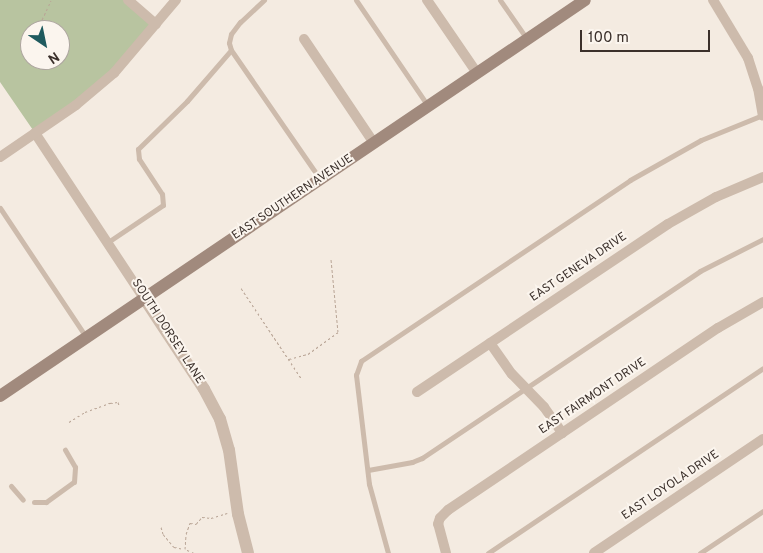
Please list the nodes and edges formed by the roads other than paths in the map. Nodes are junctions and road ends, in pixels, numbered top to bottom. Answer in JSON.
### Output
{"nodes":[{"id":1,"x":128,"y":0,"type":"edge"},
{"id":2,"x":176,"y":0,"type":"edge"},
{"id":3,"x":264,"y":0,"type":"edge"},
{"id":4,"x":356,"y":0,"type":"edge"},
{"id":5,"x":427,"y":0,"type":"edge"},
{"id":6,"x":500,"y":0,"type":"edge"},
{"id":7,"x":713,"y":0,"type":"edge"},
{"id":8,"x":577,"y":2,"type":"edge"},
{"id":9,"x":156,"y":24,"type":"junction"},
{"id":10,"x":304,"y":39,"type":"dead end"},
{"id":11,"x":527,"y":39,"type":"junction"},
{"id":12,"x":231,"y":50,"type":"junction"},
{"id":13,"x":477,"y":73,"type":"junction"},
{"id":14,"x":428,"y":106,"type":"junction"},
{"id":15,"x":763,"y":116,"type":"edge"},
{"id":16,"x":35,"y":133,"type":"junction"},
{"id":17,"x":374,"y":143,"type":"junction"},
{"id":18,"x":0,"y":157,"type":"edge"},
{"id":19,"x":763,"y":177,"type":"edge"},
{"id":20,"x":320,"y":179,"type":"junction"},
{"id":21,"x":0,"y":208,"type":"edge"},
{"id":22,"x":763,"y":239,"type":"edge"},
{"id":23,"x":108,"y":242,"type":"junction"},
{"id":24,"x":144,"y":298,"type":"junction"},
{"id":25,"x":763,"y":302,"type":"edge"},
{"id":26,"x":86,"y":338,"type":"junction"},
{"id":27,"x":490,"y":343,"type":"junction"},
{"id":28,"x":763,"y":368,"type":"edge"},
{"id":29,"x":526,"y":388,"type":"junction"},
{"id":30,"x":417,"y":392,"type":"dead end"},
{"id":31,"x":0,"y":396,"type":"edge"},
{"id":32,"x":562,"y":433,"type":"junction"},
{"id":33,"x":763,"y":439,"type":"edge"},
{"id":34,"x":65,"y":450,"type":"dead end"},
{"id":35,"x":368,"y":470,"type":"junction"},
{"id":36,"x":11,"y":486,"type":"dead end"},
{"id":37,"x":23,"y":500,"type":"dead end"},
{"id":38,"x":34,"y":502,"type":"dead end"},
{"id":39,"x":763,"y":511,"type":"edge"},
{"id":40,"x":248,"y":553,"type":"edge"},
{"id":41,"x":388,"y":553,"type":"edge"},
{"id":42,"x":446,"y":553,"type":"edge"},
{"id":43,"x":488,"y":553,"type":"edge"},
{"id":44,"x":594,"y":553,"type":"edge"},
{"id":45,"x":700,"y":553,"type":"edge"}],
"edges":[{"from":1,"to":9,"type":"street"},
{"from":2,"to":9,"type":"street"},
{"from":3,"to":12,"type":"lane"},
{"from":4,"to":14,"type":"lane"},
{"from":5,"to":13,"type":"street"},
{"from":6,"to":11,"type":"lane"},
{"from":7,"to":15,"type":"street"},
{"from":8,"to":11,"type":"main road","name":"EAST SOUTHERN AVENUE"},
{"from":9,"to":16,"type":"street"},
{"from":10,"to":17,"type":"street"},
{"from":11,"to":13,"type":"main road","name":"EAST SOUTHERN AVENUE"},
{"from":12,"to":20,"type":"lane"},
{"from":12,"to":23,"type":"lane"},
{"from":13,"to":14,"type":"main road","name":"EAST SOUTHERN AVENUE"},
{"from":14,"to":17,"type":"main road","name":"EAST SOUTHERN AVENUE"},
{"from":15,"to":35,"type":"lane"},
{"from":16,"to":18,"type":"street"},
{"from":16,"to":23,"type":"street","name":"SOUTH DORSEY LANE"},
{"from":17,"to":20,"type":"main road","name":"EAST SOUTHERN AVENUE"},
{"from":19,"to":27,"type":"street","name":"EAST GENEVA DRIVE"},
{"from":20,"to":24,"type":"main road","name":"EAST SOUTHERN AVENUE"},
{"from":21,"to":26,"type":"lane"},
{"from":22,"to":29,"type":"lane"},
{"from":23,"to":24,"type":"street","name":"SOUTH DORSEY LANE"},
{"from":24,"to":26,"type":"main road","name":"EAST SOUTHERN AVENUE"},
{"from":24,"to":40,"type":"street","name":"SOUTH DORSEY LANE"},
{"from":25,"to":32,"type":"street","name":"EAST FAIRMONT DRIVE"},
{"from":26,"to":31,"type":"main road","name":"EAST SOUTHERN AVENUE"},
{"from":27,"to":29,"type":"street"},
{"from":27,"to":30,"type":"street","name":"EAST GENEVA DRIVE"},
{"from":28,"to":43,"type":"lane"},
{"from":29,"to":32,"type":"street"},
{"from":29,"to":35,"type":"lane"},
{"from":32,"to":42,"type":"street","name":"EAST FAIRMONT DRIVE"},
{"from":33,"to":44,"type":"street","name":"EAST LOYOLA DRIVE"},
{"from":34,"to":38,"type":"lane"},
{"from":35,"to":41,"type":"lane"},
{"from":36,"to":37,"type":"lane"},
{"from":39,"to":45,"type":"lane"}]}
